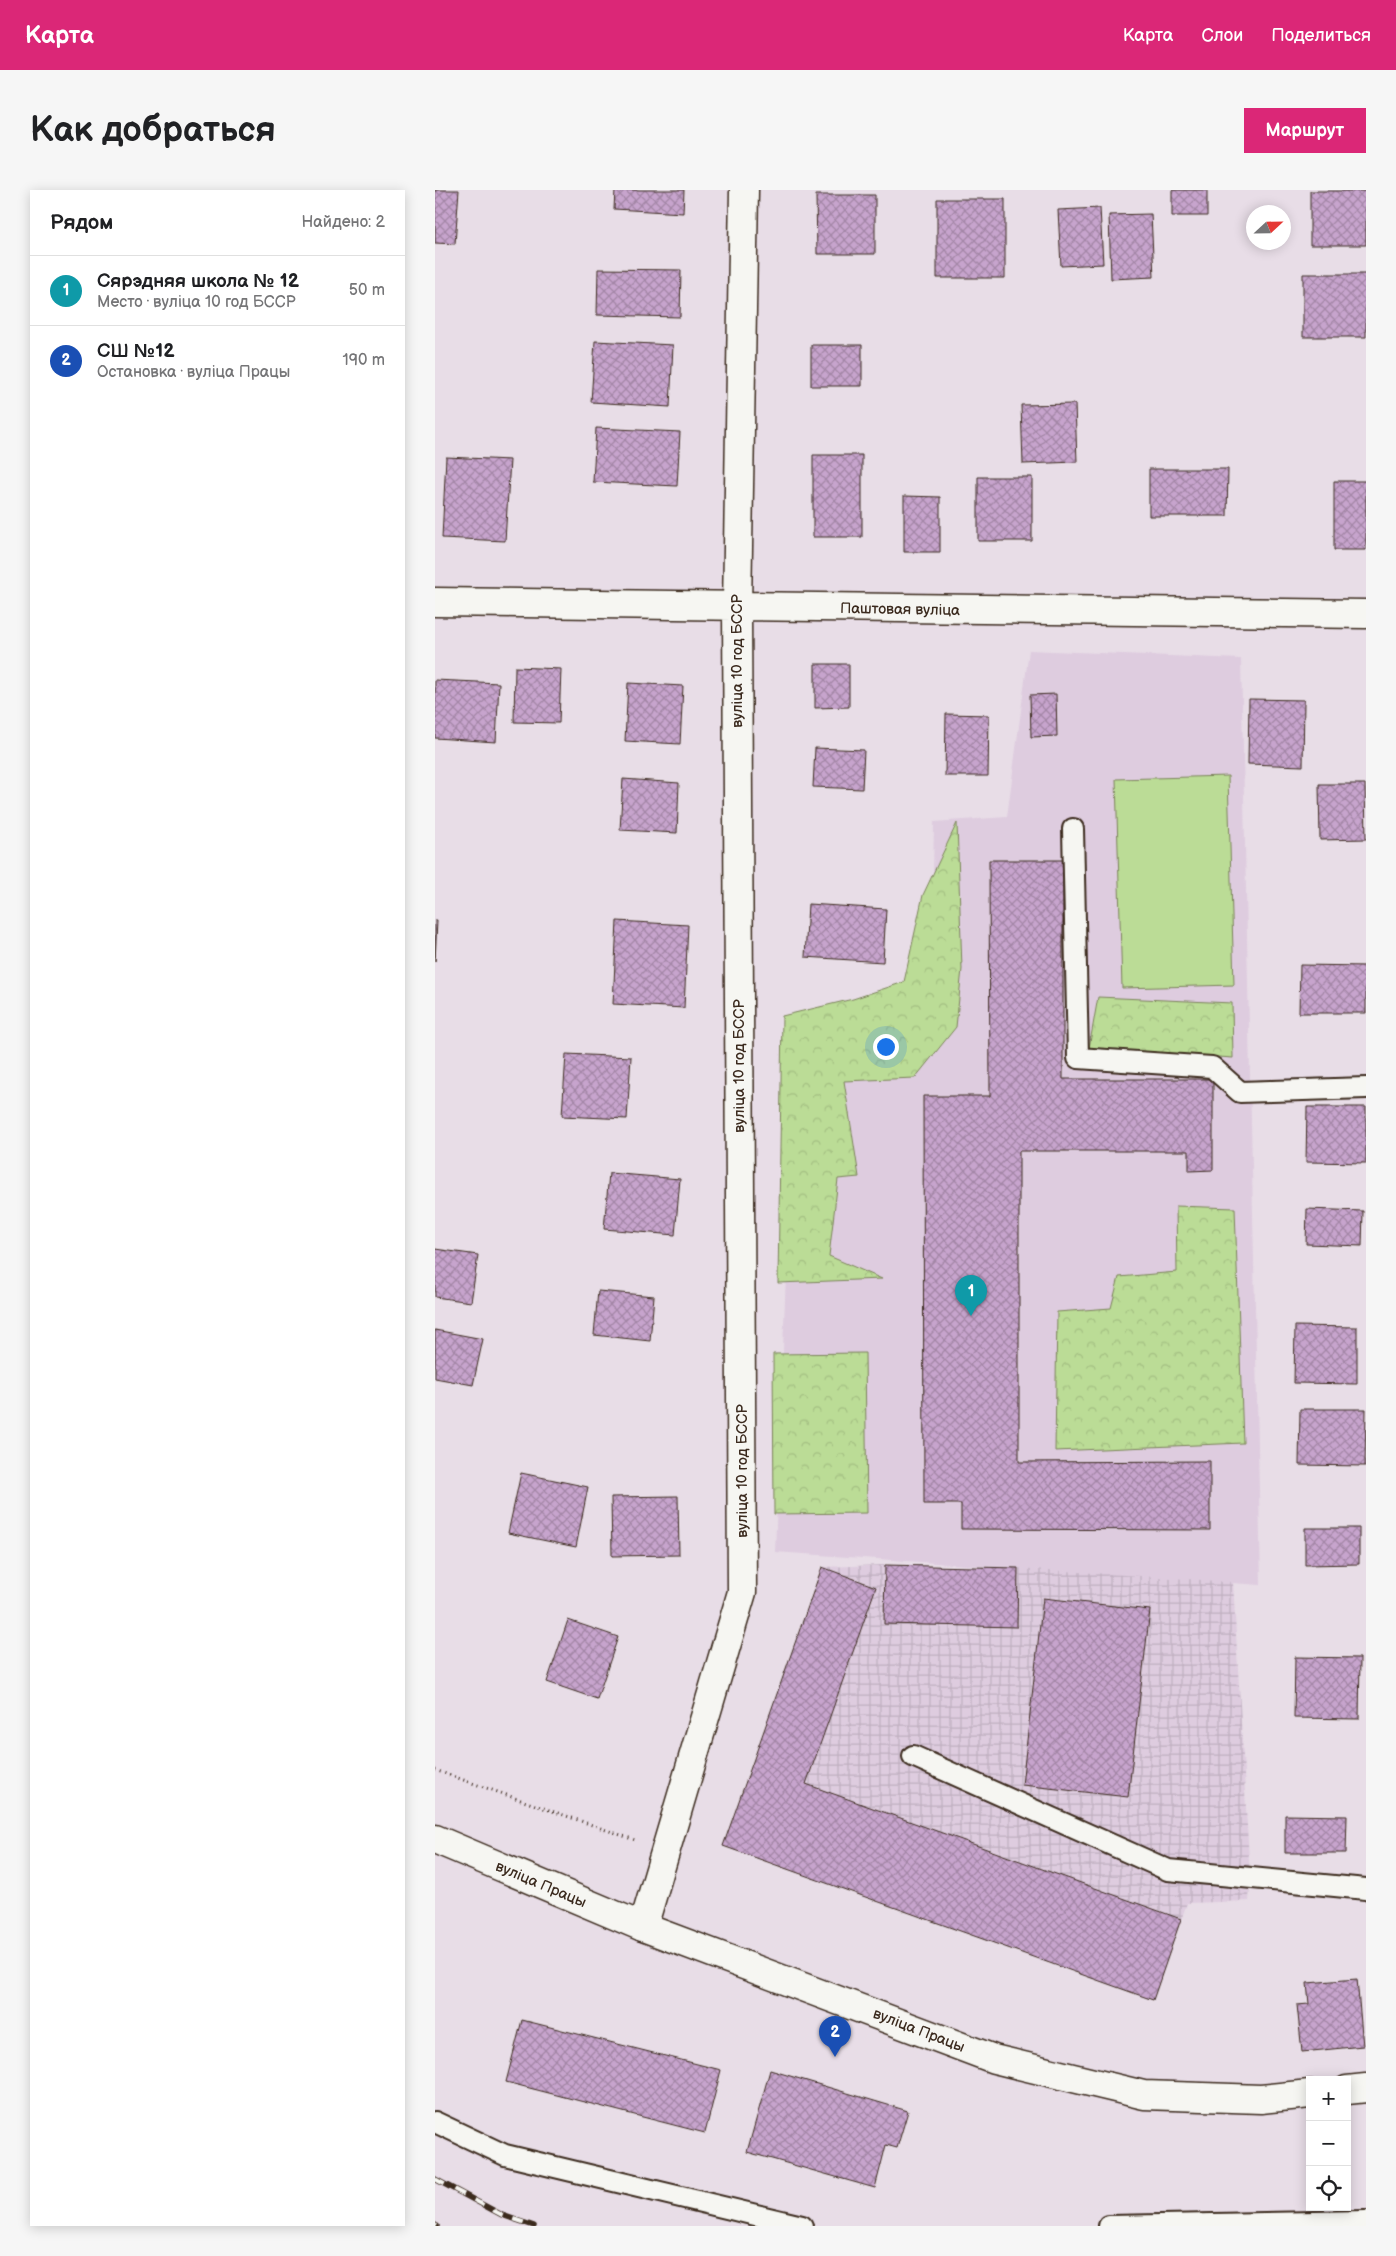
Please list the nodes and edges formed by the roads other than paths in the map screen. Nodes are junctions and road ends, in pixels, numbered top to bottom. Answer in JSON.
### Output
{"nodes":[{"id":1,"x":744,"y":190,"type":"edge"},
{"id":2,"x":435,"y":602,"type":"edge"},
{"id":3,"x":737,"y":607,"type":"junction"},
{"id":4,"x":1366,"y":614,"type":"edge"},
{"id":5,"x":1073,"y":829,"type":"dead end"},
{"id":6,"x":1366,"y":1088,"type":"edge"},
{"id":7,"x":913,"y":1756,"type":"dead end"},
{"id":8,"x":435,"y":1839,"type":"edge"},
{"id":9,"x":1366,"y":1889,"type":"edge"},
{"id":10,"x":643,"y":1927,"type":"junction"},
{"id":11,"x":1366,"y":2088,"type":"edge"},
{"id":12,"x":1351,"y":2090,"type":"edge"},
{"id":13,"x":1306,"y":2094,"type":"edge"},
{"id":14,"x":435,"y":2122,"type":"edge"},
{"id":15,"x":1366,"y":2222,"type":"edge"},
{"id":16,"x":802,"y":2226,"type":"edge"},
{"id":17,"x":1109,"y":2226,"type":"edge"}],
"edges":[{"from":1,"to":3,"type":"street","name":"вуліца 10 год БССР"},
{"from":2,"to":3,"type":"street","name":"Паштовая вуліца"},
{"from":3,"to":4,"type":"street","name":"Паштовая вуліца"},
{"from":3,"to":10,"type":"street","name":"вуліца 10 год БССР"},
{"from":5,"to":6,"type":"lane"},
{"from":7,"to":9,"type":"lane"},
{"from":8,"to":10,"type":"street","name":"вуліца Працы"},
{"from":10,"to":13,"type":"street","name":"вуліца Працы"},
{"from":11,"to":12,"type":"street"},
{"from":14,"to":16,"type":"lane"},
{"from":15,"to":17,"type":"lane"}]}
